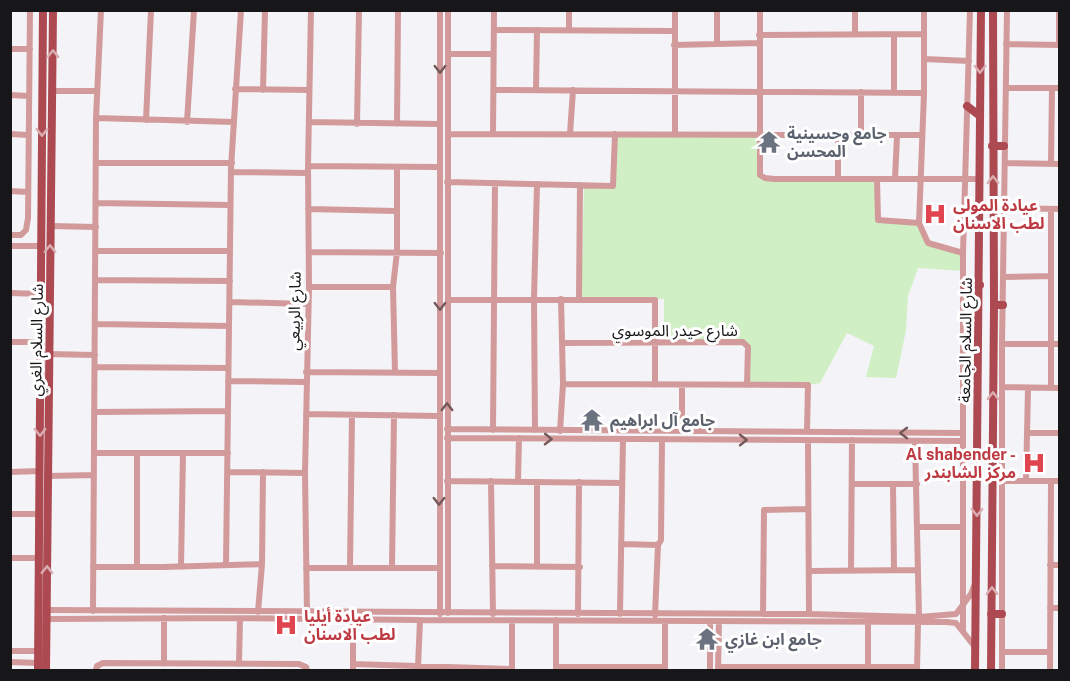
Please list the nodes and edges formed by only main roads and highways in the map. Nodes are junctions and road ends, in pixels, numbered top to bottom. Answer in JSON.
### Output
{"nodes":[{"id":1,"x":43,"y":10,"type":"edge"},
{"id":2,"x":53,"y":10,"type":"edge"},
{"id":3,"x":981,"y":10,"type":"edge"},
{"id":4,"x":993,"y":10,"type":"edge"},
{"id":5,"x":980,"y":32,"type":"junction"},
{"id":6,"x":993,"y":32,"type":"junction"},
{"id":7,"x":967,"y":106,"type":"road end"},
{"id":8,"x":980,"y":116,"type":"junction"},
{"id":9,"x":992,"y":146,"type":"junction"},
{"id":10,"x":1004,"y":146,"type":"road end"},
{"id":11,"x":46,"y":209,"type":"junction"},
{"id":12,"x":964,"y":285,"type":"road end"},
{"id":13,"x":980,"y":285,"type":"junction"},
{"id":14,"x":994,"y":305,"type":"junction"},
{"id":15,"x":1003,"y":305,"type":"road end"},
{"id":16,"x":978,"y":449,"type":"junction"},
{"id":17,"x":993,"y":450,"type":"junction"},
{"id":18,"x":978,"y":470,"type":"junction"},
{"id":19,"x":992,"y":470,"type":"junction"},
{"id":20,"x":43,"y":490,"type":"junction"},
{"id":21,"x":991,"y":614,"type":"junction"},
{"id":22,"x":1002,"y":614,"type":"road end"},
{"id":23,"x":38,"y":667,"type":"edge"},
{"id":24,"x":46,"y":670,"type":"edge"},
{"id":25,"x":975,"y":670,"type":"edge"},
{"id":26,"x":991,"y":670,"type":"edge"}],
"edges":[{"from":1,"to":11,"type":"main road","name":"شارع السلام الغري","one_way":true},
{"from":11,"to":2,"type":"main road","name":"شارع السلام الغري","one_way":true},
{"from":3,"to":5,"type":"main road","name":"شارع السلام الجامعة"},
{"from":4,"to":6,"type":"main road","name":"شارع السلام الجامعة"},
{"from":5,"to":6,"type":"main road"},
{"from":5,"to":8,"type":"main road","name":"شارع السلام الجامعة","one_way":true},
{"from":6,"to":9,"type":"main road","name":"شارع السلام الجامعة"},
{"from":7,"to":8,"type":"main road"},
{"from":8,"to":13,"type":"main road","name":"شارع السلام الجامعة"},
{"from":9,"to":10,"type":"main road"},
{"from":14,"to":9,"type":"main road","name":"شارع السلام الجامعة","one_way":true},
{"from":11,"to":20,"type":"main road","name":"شارع السلام الغري","one_way":true},
{"from":20,"to":11,"type":"main road","name":"شارع السلام الغري","one_way":true},
{"from":12,"to":13,"type":"main road"},
{"from":13,"to":16,"type":"main road","name":"شارع السلام الجامعة"},
{"from":14,"to":15,"type":"main road"},
{"from":17,"to":14,"type":"main road","name":"شارع السلام الجامعة","one_way":true},
{"from":16,"to":17,"type":"main road"},
{"from":16,"to":18,"type":"main road","name":"شارع السلام الجامعة"},
{"from":17,"to":19,"type":"main road","name":"شارع السلام الجامعة"},
{"from":18,"to":19,"type":"main road"},
{"from":18,"to":25,"type":"main road","name":"شارع السلام الجامعة","one_way":true},
{"from":21,"to":19,"type":"main road","name":"شارع السلام الجامعة","one_way":true},
{"from":20,"to":23,"type":"main road","name":"شارع السلام الغري"},
{"from":24,"to":20,"type":"main road","name":"شارع السلام الغري","one_way":true},
{"from":21,"to":22,"type":"main road"},
{"from":21,"to":26,"type":"main road","name":"شارع السلام الجامعة"}]}
